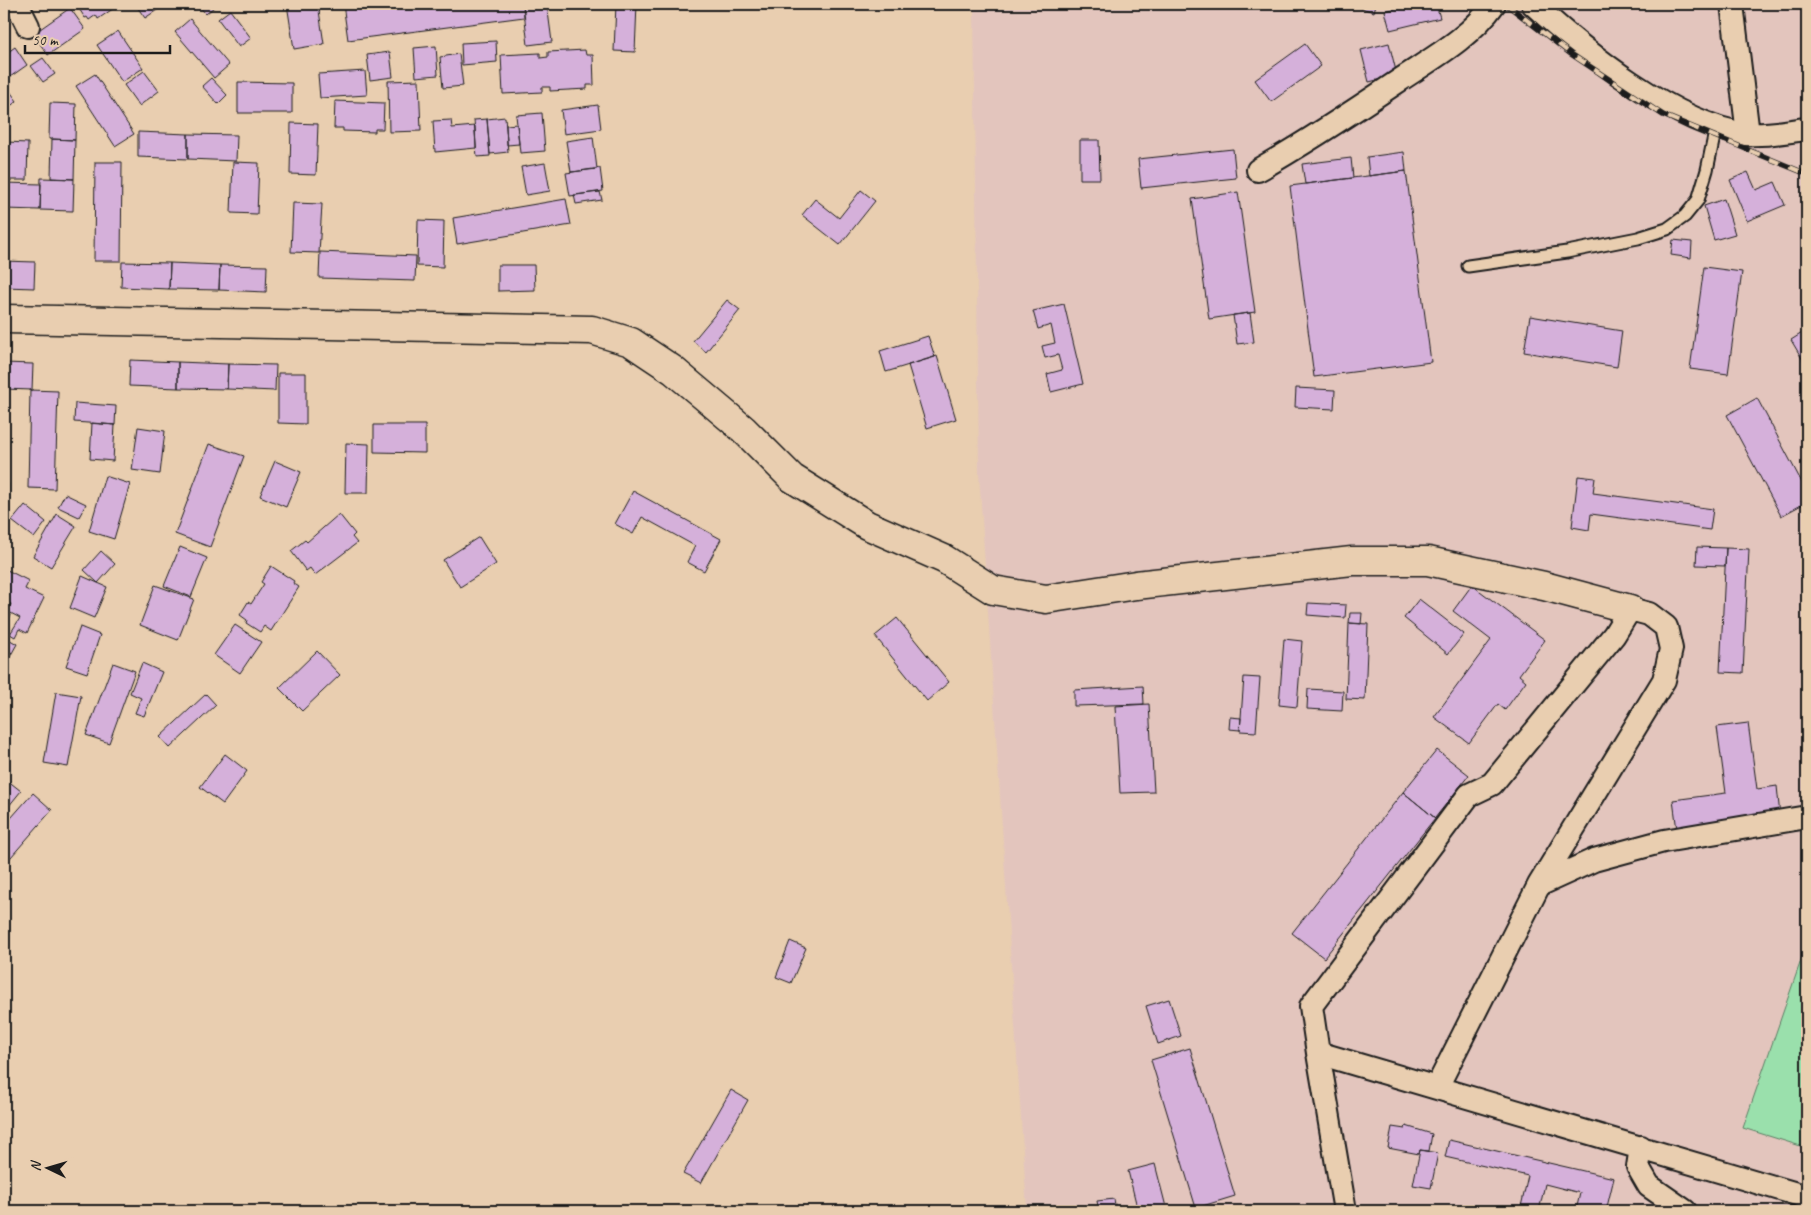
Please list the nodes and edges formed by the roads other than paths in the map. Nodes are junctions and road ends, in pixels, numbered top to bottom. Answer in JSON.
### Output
{"nodes":[{"id":1,"x":17,"y":4,"type":"edge"},
{"id":2,"x":1494,"y":4,"type":"edge"},
{"id":3,"x":1533,"y":4,"type":"edge"},
{"id":4,"x":1732,"y":4,"type":"edge"},
{"id":5,"x":28,"y":26,"type":"dead end"},
{"id":6,"x":1716,"y":128,"type":"junction"},
{"id":7,"x":1807,"y":129,"type":"edge"},
{"id":8,"x":1748,"y":134,"type":"junction"},
{"id":9,"x":1258,"y":170,"type":"dead end"},
{"id":10,"x":1468,"y":266,"type":"dead end"},
{"id":11,"x":4,"y":319,"type":"edge"},
{"id":12,"x":1630,"y":609,"type":"junction"},
{"id":13,"x":1807,"y":817,"type":"edge"},
{"id":14,"x":1539,"y":884,"type":"junction"},
{"id":15,"x":1318,"y":1053,"type":"junction"},
{"id":16,"x":1437,"y":1087,"type":"junction"},
{"id":17,"x":1641,"y":1147,"type":"junction"},
{"id":18,"x":1807,"y":1197,"type":"edge"},
{"id":19,"x":1345,"y":1211,"type":"edge"},
{"id":20,"x":1685,"y":1211,"type":"edge"}],
"edges":[{"from":1,"to":5,"type":"street"},
{"from":2,"to":9,"type":"street"},
{"from":3,"to":6,"type":"street"},
{"from":4,"to":8,"type":"street"},
{"from":6,"to":8,"type":"street"},
{"from":6,"to":10,"type":"lane"},
{"from":7,"to":8,"type":"street"},
{"from":11,"to":12,"type":"street"},
{"from":12,"to":14,"type":"street"},
{"from":12,"to":15,"type":"street"},
{"from":13,"to":14,"type":"street"},
{"from":14,"to":16,"type":"street"},
{"from":15,"to":16,"type":"street"},
{"from":15,"to":19,"type":"street"},
{"from":16,"to":17,"type":"street"},
{"from":17,"to":18,"type":"street"},
{"from":17,"to":20,"type":"street"}]}
